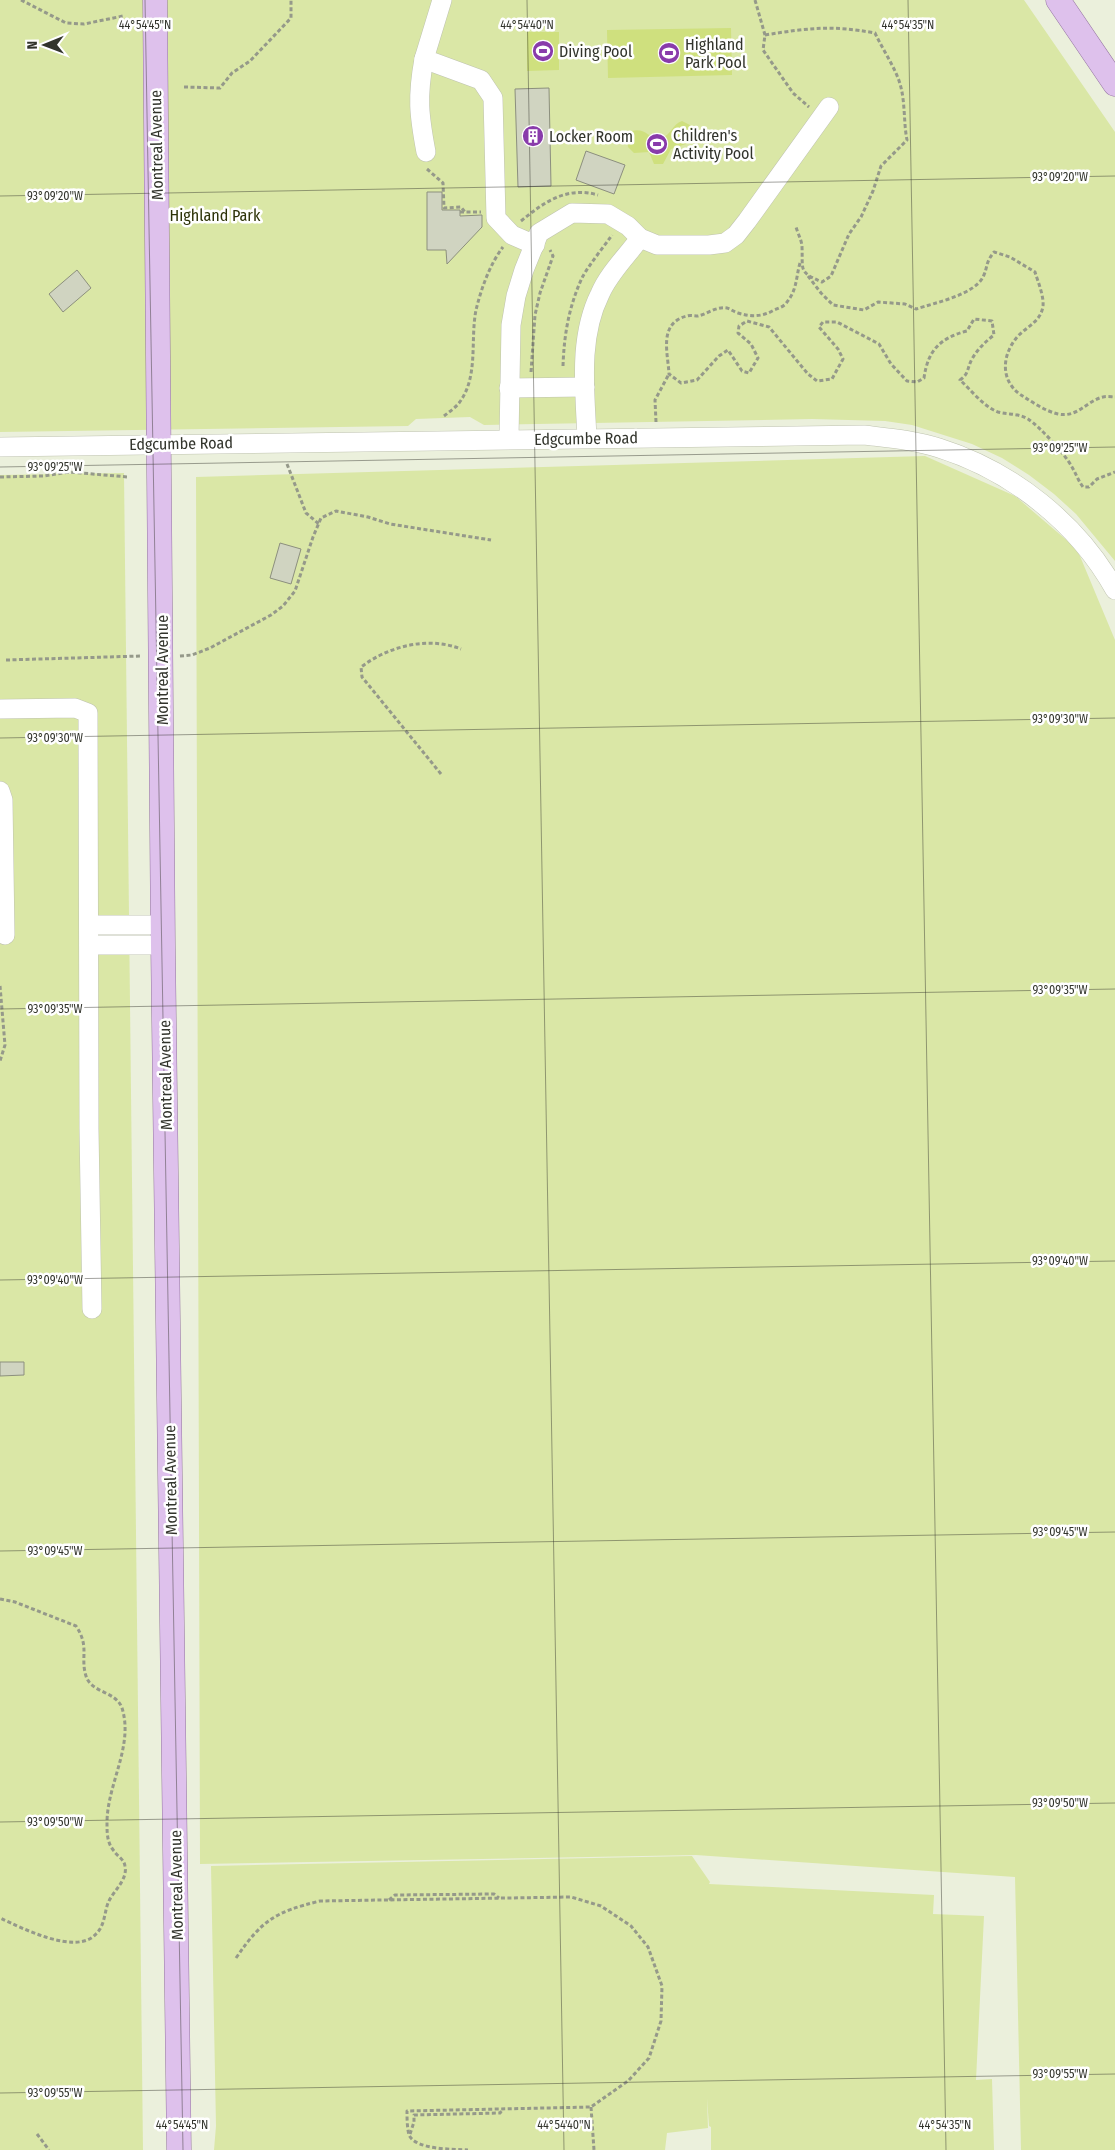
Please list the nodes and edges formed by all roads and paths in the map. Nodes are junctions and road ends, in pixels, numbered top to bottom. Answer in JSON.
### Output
{"nodes":[{"id":1,"x":21,"y":0,"type":"edge"},
{"id":2,"x":154,"y":0,"type":"edge"},
{"id":3,"x":291,"y":0,"type":"edge"},
{"id":4,"x":442,"y":0,"type":"edge"},
{"id":5,"x":755,"y":0,"type":"edge"},
{"id":6,"x":1058,"y":0,"type":"edge"},
{"id":7,"x":123,"y":16,"type":"dead end"},
{"id":8,"x":766,"y":35,"type":"junction"},
{"id":9,"x":424,"y":59,"type":"junction"},
{"id":10,"x":1115,"y":84,"type":"edge"},
{"id":11,"x":184,"y":87,"type":"dead end"},
{"id":12,"x":825,"y":112,"type":"joint"},
{"id":13,"x":426,"y":152,"type":"joint"},
{"id":14,"x":465,"y":212,"type":"dead end"},
{"id":15,"x":796,"y":228,"type":"dead end"},
{"id":16,"x":615,"y":231,"type":"dead end"},
{"id":17,"x":640,"y":238,"type":"junction"},
{"id":18,"x":505,"y":245,"type":"dead end"},
{"id":19,"x":542,"y":245,"type":"junction"},
{"id":20,"x":800,"y":263,"type":"junction"},
{"id":21,"x":808,"y":276,"type":"junction"},
{"id":22,"x":563,"y":366,"type":"dead end"},
{"id":23,"x":531,"y":373,"type":"dead end"},
{"id":24,"x":669,"y":374,"type":"junction"},
{"id":25,"x":585,"y":387,"type":"junction"},
{"id":26,"x":509,"y":388,"type":"junction"},
{"id":27,"x":1115,"y":397,"type":"edge"},
{"id":28,"x":444,"y":416,"type":"dead end"},
{"id":29,"x":656,"y":437,"type":"junction"},
{"id":30,"x":587,"y":438,"type":"junction"},
{"id":31,"x":509,"y":439,"type":"junction"},
{"id":32,"x":160,"y":443,"type":"junction"},
{"id":33,"x":0,"y":447,"type":"edge"},
{"id":34,"x":287,"y":464,"type":"dead end"},
{"id":35,"x":1115,"y":472,"type":"edge"},
{"id":36,"x":0,"y":477,"type":"edge"},
{"id":37,"x":128,"y":477,"type":"dead end"},
{"id":38,"x":319,"y":524,"type":"junction"},
{"id":39,"x":491,"y":540,"type":"dead end"},
{"id":40,"x":1115,"y":590,"type":"edge"},
{"id":41,"x":461,"y":649,"type":"dead end"},
{"id":42,"x":162,"y":656,"type":"junction"},
{"id":43,"x":6,"y":660,"type":"dead end"},
{"id":44,"x":0,"y":709,"type":"edge"},
{"id":45,"x":440,"y":774,"type":"dead end"},
{"id":46,"x":0,"y":791,"type":"edge"},
{"id":47,"x":89,"y":925,"type":"junction"},
{"id":48,"x":5,"y":935,"type":"dead end"},
{"id":49,"x":163,"y":935,"type":"junction"},
{"id":50,"x":89,"y":945,"type":"junction"},
{"id":51,"x":0,"y":986,"type":"edge"},
{"id":52,"x":5,"y":1030,"type":"junction"},
{"id":53,"x":0,"y":1034,"type":"edge"},
{"id":54,"x":0,"y":1061,"type":"edge"},
{"id":55,"x":92,"y":1309,"type":"dead end"},
{"id":56,"x":0,"y":1599,"type":"edge"},
{"id":57,"x":0,"y":1918,"type":"edge"},
{"id":58,"x":236,"y":1958,"type":"dead end"},
{"id":59,"x":591,"y":2107,"type":"junction"},
{"id":60,"x":504,"y":2108,"type":"junction"},
{"id":61,"x":37,"y":2134,"type":"dead end"},
{"id":62,"x":409,"y":2135,"type":"junction"},
{"id":63,"x":49,"y":2150,"type":"edge"},
{"id":64,"x":179,"y":2150,"type":"edge"},
{"id":65,"x":468,"y":2150,"type":"edge"},
{"id":66,"x":594,"y":2150,"type":"edge"}],
"edges":[{"from":1,"to":7,"type":"path"},
{"from":2,"to":32,"type":"main road","name":"Montreal Avenue"},
{"from":3,"to":11,"type":"path"},
{"from":4,"to":9,"type":"street"},
{"from":5,"to":8,"type":"path"},
{"from":6,"to":10,"type":"main road"},
{"from":8,"to":12,"type":"path"},
{"from":8,"to":21,"type":"path"},
{"from":9,"to":13,"type":"street"},
{"from":9,"to":19,"type":"street"},
{"from":12,"to":17,"type":"street"},
{"from":13,"to":14,"type":"path"},
{"from":15,"to":20,"type":"path"},
{"from":16,"to":22,"type":"path"},
{"from":17,"to":19,"type":"street"},
{"from":17,"to":25,"type":"street"},
{"from":18,"to":28,"type":"path"},
{"from":19,"to":23,"type":"path"},
{"from":19,"to":26,"type":"street"},
{"from":20,"to":21,"type":"path"},
{"from":20,"to":24,"type":"path"},
{"from":21,"to":27,"type":"path"},
{"from":24,"to":29,"type":"path"},
{"from":24,"to":35,"type":"path"},
{"from":25,"to":26,"type":"street"},
{"from":25,"to":30,"type":"street"},
{"from":26,"to":31,"type":"street"},
{"from":29,"to":30,"type":"street","name":"Edgcumbe Road"},
{"from":29,"to":40,"type":"street","name":"Edgcumbe Road"},
{"from":30,"to":31,"type":"street","name":"Edgcumbe Road"},
{"from":31,"to":32,"type":"street","name":"Edgcumbe Road"},
{"from":32,"to":33,"type":"street","name":"Edgcumbe Road"},
{"from":32,"to":42,"type":"main road","name":"Montreal Avenue"},
{"from":34,"to":38,"type":"path"},
{"from":36,"to":37,"type":"path"},
{"from":38,"to":39,"type":"path"},
{"from":38,"to":42,"type":"path"},
{"from":41,"to":45,"type":"path"},
{"from":42,"to":43,"type":"path"},
{"from":42,"to":49,"type":"main road","name":"Montreal Avenue"},
{"from":44,"to":47,"type":"street"},
{"from":46,"to":48,"type":"street"},
{"from":47,"to":49,"type":"street"},
{"from":47,"to":50,"type":"street"},
{"from":49,"to":50,"type":"street"},
{"from":49,"to":64,"type":"main road","name":"Montreal Avenue"},
{"from":50,"to":55,"type":"street"},
{"from":51,"to":52,"type":"path"},
{"from":52,"to":53,"type":"path"},
{"from":52,"to":54,"type":"path"},
{"from":56,"to":57,"type":"path"},
{"from":58,"to":59,"type":"path"},
{"from":59,"to":60,"type":"path"},
{"from":59,"to":66,"type":"path"},
{"from":60,"to":62,"type":"path"},
{"from":60,"to":62,"type":"path"},
{"from":61,"to":63,"type":"path"},
{"from":62,"to":65,"type":"path"}]}
